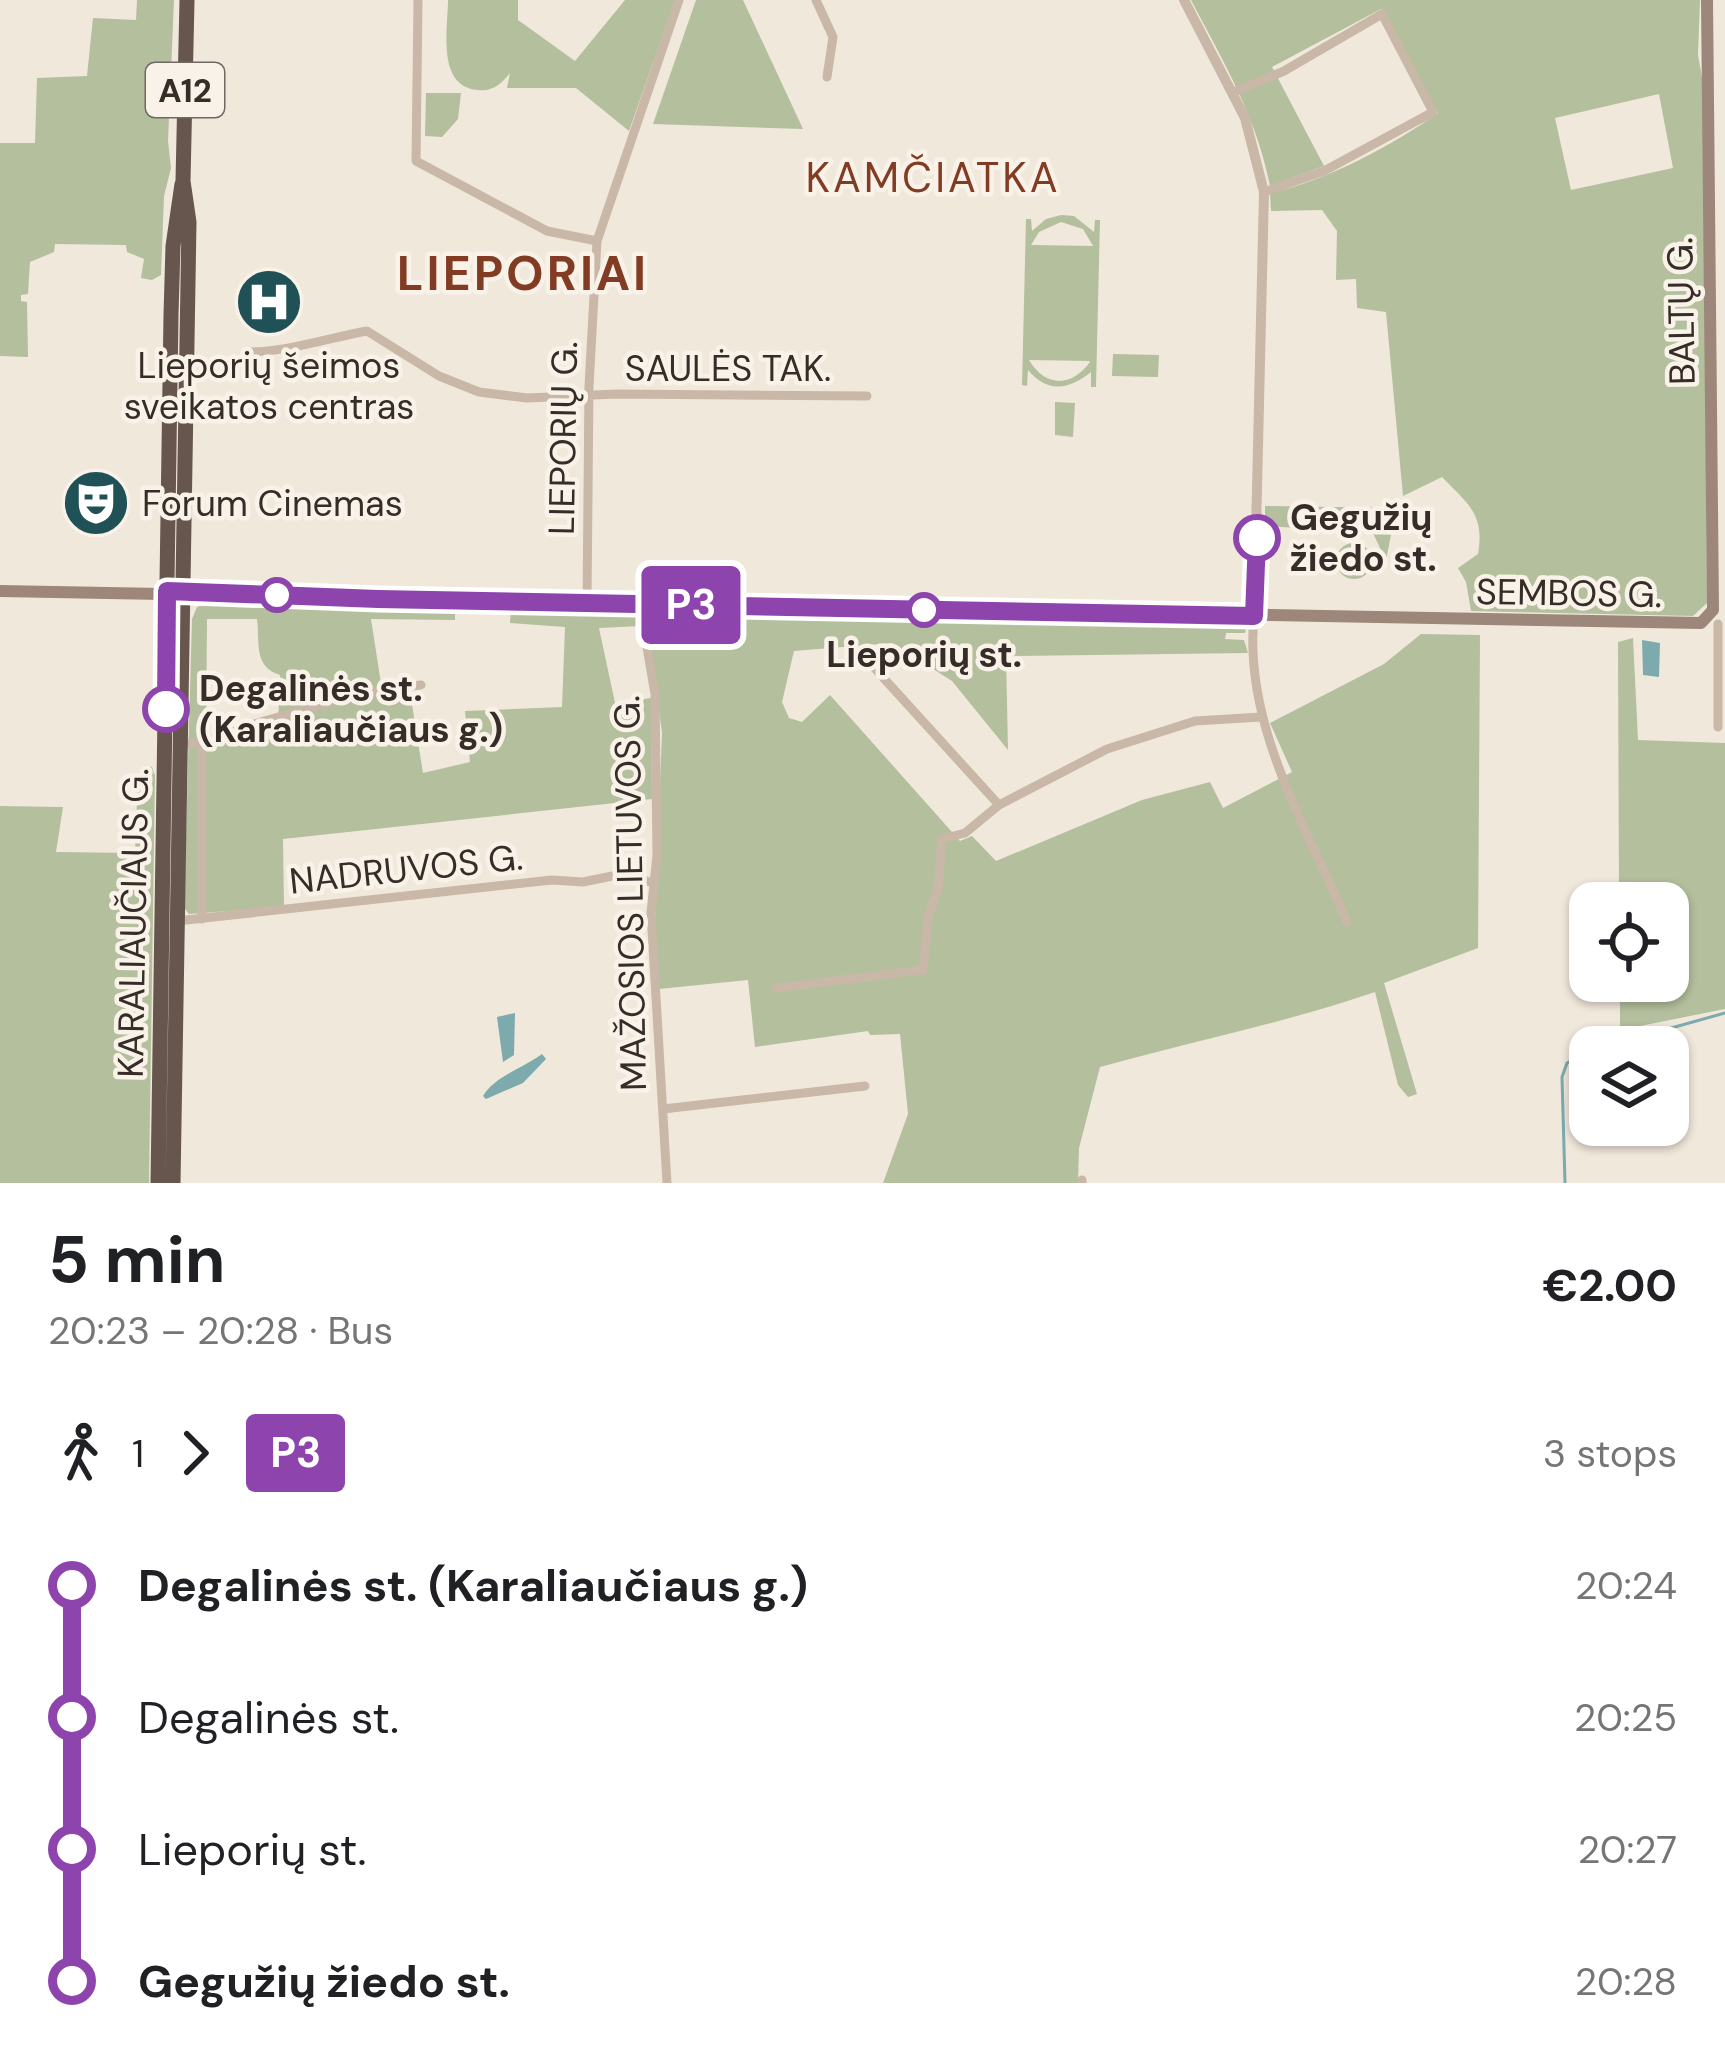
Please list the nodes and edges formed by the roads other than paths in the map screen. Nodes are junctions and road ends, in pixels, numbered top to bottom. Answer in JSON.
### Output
{"nodes":[{"id":1,"x":187,"y":0,"type":"edge"},
{"id":2,"x":418,"y":0,"type":"edge"},
{"id":3,"x":680,"y":0,"type":"edge"},
{"id":4,"x":816,"y":0,"type":"edge"},
{"id":5,"x":1184,"y":0,"type":"edge"},
{"id":6,"x":1707,"y":0,"type":"edge"},
{"id":7,"x":827,"y":77,"type":"dead end"},
{"id":8,"x":1234,"y":92,"type":"junction"},
{"id":9,"x":1264,"y":192,"type":"junction"},
{"id":10,"x":597,"y":241,"type":"junction"},
{"id":11,"x":248,"y":352,"type":"dead end"},
{"id":12,"x":589,"y":395,"type":"junction"},
{"id":13,"x":867,"y":395,"type":"dead end"},
{"id":14,"x":0,"y":591,"type":"edge"},
{"id":15,"x":175,"y":591,"type":"junction"},
{"id":16,"x":587,"y":603,"type":"junction"},
{"id":17,"x":635,"y":604,"type":"junction"},
{"id":18,"x":1254,"y":616,"type":"junction"},
{"id":19,"x":1717,"y":623,"type":"edge"},
{"id":20,"x":859,"y":652,"type":"dead end"},
{"id":21,"x":422,"y":685,"type":"dead end"},
{"id":22,"x":1261,"y":717,"type":"junction"},
{"id":23,"x":1718,"y":728,"type":"dead end"},
{"id":24,"x":202,"y":742,"type":"junction"},
{"id":25,"x":182,"y":744,"type":"junction"},
{"id":26,"x":999,"y":806,"type":"junction"},
{"id":27,"x":653,"y":883,"type":"junction"},
{"id":28,"x":202,"y":919,"type":"junction"},
{"id":29,"x":170,"y":922,"type":"junction"},
{"id":30,"x":1346,"y":922,"type":"dead end"},
{"id":31,"x":776,"y":988,"type":"dead end"},
{"id":32,"x":865,"y":1086,"type":"dead end"},
{"id":33,"x":663,"y":1109,"type":"junction"},
{"id":34,"x":158,"y":1183,"type":"edge"},
{"id":35,"x":172,"y":1183,"type":"edge"},
{"id":36,"x":667,"y":1183,"type":"edge"}],
"edges":[{"from":1,"to":15,"type":"highway","number":"A12"},
{"from":2,"to":10,"type":"street"},
{"from":3,"to":10,"type":"street","name":"LIEPORIŲ G."},
{"from":4,"to":7,"type":"street"},
{"from":5,"to":8,"type":"street"},
{"from":6,"to":19,"type":"main road","name":"BALTŲ G."},
{"from":8,"to":9,"type":"street"},
{"from":8,"to":9,"type":"street"},
{"from":9,"to":18,"type":"street"},
{"from":10,"to":12,"type":"street","name":"LIEPORIŲ G."},
{"from":11,"to":12,"type":"street","name":"SAULĖS TAK."},
{"from":12,"to":13,"type":"street","name":"SAULĖS TAK."},
{"from":12,"to":16,"type":"street","name":"LIEPORIŲ G."},
{"from":14,"to":15,"type":"main road","name":"SEMBOS G."},
{"from":15,"to":16,"type":"main road","name":"SEMBOS G."},
{"from":15,"to":25,"type":"highway","name":"KARALIAUČIAUS G.","number":"A12"},
{"from":15,"to":29,"type":"highway","name":"KARALIAUČIAUS G.","number":"A12"},
{"from":16,"to":17,"type":"main road","name":"SEMBOS G."},
{"from":17,"to":18,"type":"main road","name":"SEMBOS G."},
{"from":17,"to":27,"type":"street","name":"MAŽOSIOS LIETUVOS G."},
{"from":18,"to":19,"type":"main road","name":"SEMBOS G."},
{"from":18,"to":22,"type":"street"},
{"from":19,"to":23,"type":"street"},
{"from":20,"to":26,"type":"street"},
{"from":21,"to":24,"type":"street","name":"KARALIAUČIAUS G."},
{"from":22,"to":26,"type":"street"},
{"from":22,"to":30,"type":"street"},
{"from":24,"to":25,"type":"street","name":"KARALIAUČIAUS G."},
{"from":24,"to":28,"type":"street"},
{"from":25,"to":29,"type":"highway","name":"KARALIAUČIAUS G.","number":"A12"},
{"from":26,"to":31,"type":"street"},
{"from":27,"to":28,"type":"street","name":"NADRUVOS G."},
{"from":27,"to":33,"type":"street","name":"MAŽOSIOS LIETUVOS G."},
{"from":28,"to":29,"type":"street","name":"NADRUVOS G."},
{"from":29,"to":34,"type":"highway","name":"KARALIAUČIAUS G.","number":"A12"},
{"from":29,"to":35,"type":"highway","name":"KARALIAUČIAUS G.","number":"A12"},
{"from":32,"to":33,"type":"street"},
{"from":33,"to":36,"type":"street","name":"MAŽOSIOS LIETUVOS G."}]}
